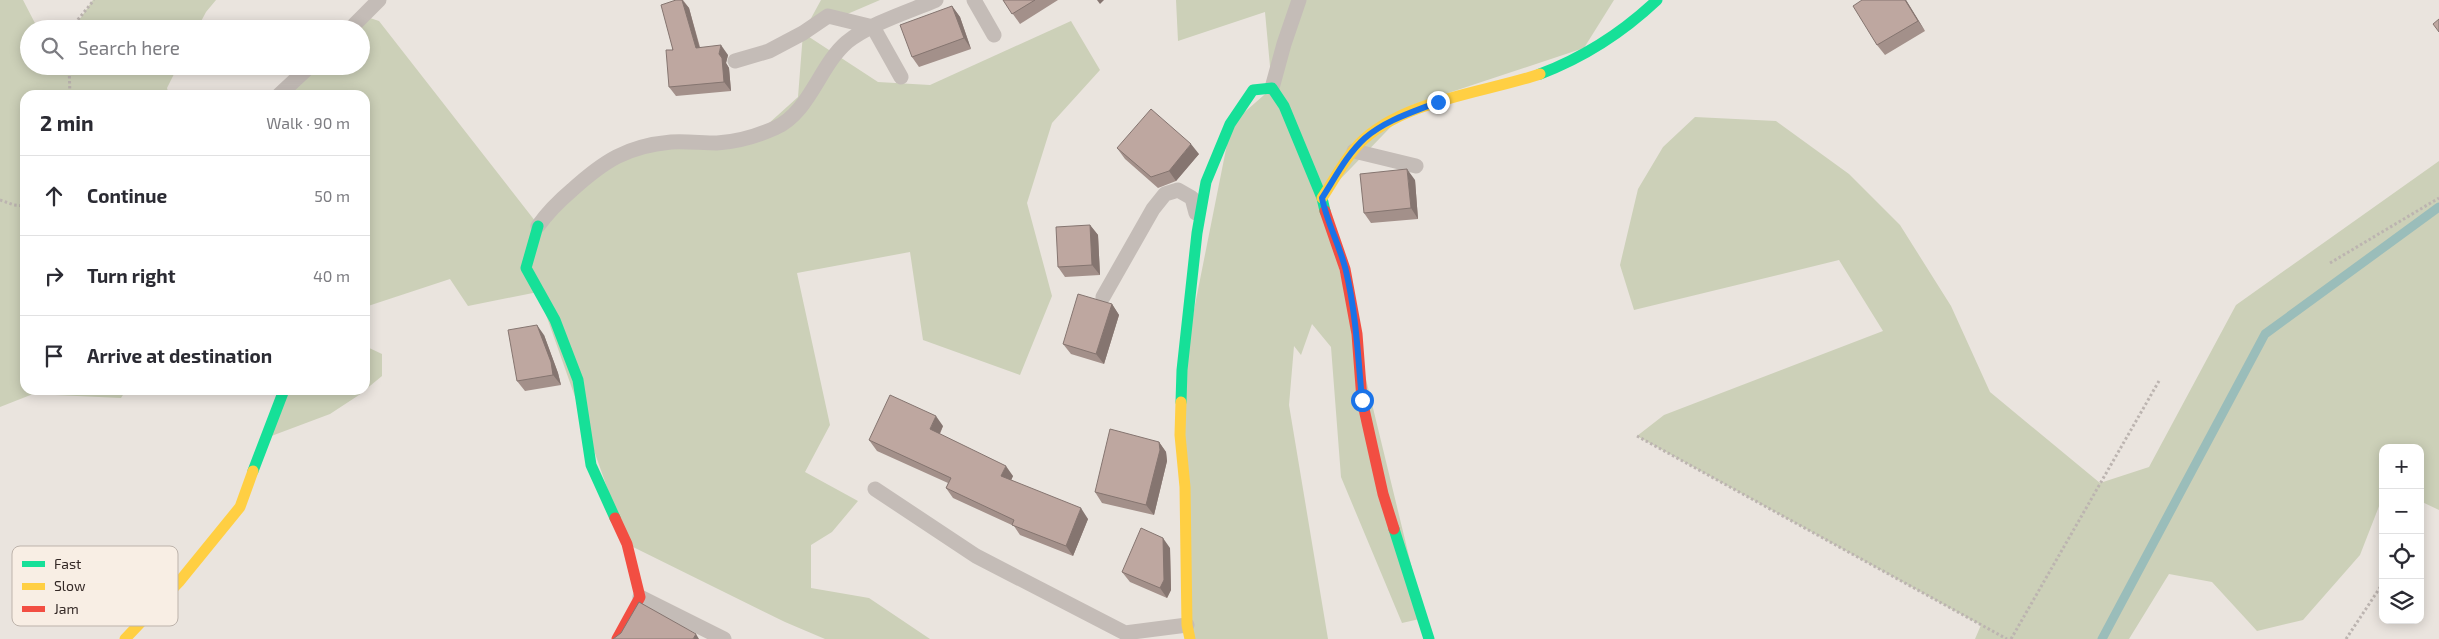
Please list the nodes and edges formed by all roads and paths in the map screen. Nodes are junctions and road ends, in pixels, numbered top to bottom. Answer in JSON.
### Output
{"nodes":[{"id":1,"x":94,"y":0,"type":"edge"},
{"id":2,"x":379,"y":0,"type":"edge"},
{"id":3,"x":936,"y":0,"type":"edge"},
{"id":4,"x":974,"y":0,"type":"edge"},
{"id":5,"x":1298,"y":0,"type":"edge"},
{"id":6,"x":1658,"y":0,"type":"edge"},
{"id":7,"x":78,"y":20,"type":"edge"},
{"id":8,"x":359,"y":20,"type":"edge"},
{"id":9,"x":873,"y":27,"type":"junction"},
{"id":10,"x":994,"y":35,"type":"dead end"},
{"id":11,"x":735,"y":61,"type":"dead end"},
{"id":12,"x":69,"y":75,"type":"edge"},
{"id":13,"x":300,"y":75,"type":"edge"},
{"id":14,"x":901,"y":77,"type":"dead end"},
{"id":15,"x":1272,"y":88,"type":"junction"},
{"id":16,"x":70,"y":90,"type":"edge"},
{"id":17,"x":284,"y":90,"type":"edge"},
{"id":18,"x":1354,"y":151,"type":"junction"},
{"id":19,"x":1416,"y":166,"type":"dead end"},
{"id":20,"x":1322,"y":198,"type":"junction"},
{"id":21,"x":2439,"y":198,"type":"edge"},
{"id":22,"x":0,"y":200,"type":"edge"},
{"id":23,"x":20,"y":206,"type":"edge"},
{"id":24,"x":538,"y":226,"type":"joint"},
{"id":25,"x":1197,"y":233,"type":"junction"},
{"id":26,"x":2330,"y":263,"type":"dead end"},
{"id":27,"x":1103,"y":297,"type":"dead end"},
{"id":28,"x":2159,"y":381,"type":"dead end"},
{"id":29,"x":282,"y":395,"type":"edge"},
{"id":30,"x":1637,"y":436,"type":"dead end"},
{"id":31,"x":875,"y":489,"type":"dead end"},
{"id":32,"x":178,"y":583,"type":"edge"},
{"id":33,"x":2379,"y":589,"type":"edge"},
{"id":34,"x":640,"y":597,"type":"junction"},
{"id":35,"x":137,"y":626,"type":"edge"},
{"id":36,"x":1189,"y":632,"type":"edge"},
{"id":37,"x":125,"y":639,"type":"edge"},
{"id":38,"x":617,"y":639,"type":"edge"},
{"id":39,"x":724,"y":639,"type":"edge"},
{"id":40,"x":1429,"y":639,"type":"edge"},
{"id":41,"x":2007,"y":639,"type":"edge"},
{"id":42,"x":2011,"y":639,"type":"edge"},
{"id":43,"x":2346,"y":639,"type":"edge"}],
"edges":[{"from":1,"to":7,"type":"path"},
{"from":2,"to":8,"type":"lane"},
{"from":3,"to":9,"type":"lane"},
{"from":4,"to":10,"type":"lane"},
{"from":5,"to":15,"type":"lane"},
{"from":6,"to":18,"type":"street"},
{"from":9,"to":11,"type":"lane"},
{"from":9,"to":14,"type":"lane"},
{"from":9,"to":24,"type":"lane"},
{"from":12,"to":16,"type":"path"},
{"from":13,"to":17,"type":"lane"},
{"from":15,"to":20,"type":"street"},
{"from":15,"to":25,"type":"street"},
{"from":18,"to":19,"type":"lane"},
{"from":18,"to":20,"type":"street"},
{"from":20,"to":40,"type":"street"},
{"from":21,"to":26,"type":"path"},
{"from":22,"to":23,"type":"path"},
{"from":24,"to":34,"type":"street"},
{"from":25,"to":27,"type":"lane"},
{"from":25,"to":36,"type":"street"},
{"from":28,"to":42,"type":"path"},
{"from":29,"to":32,"type":"street"},
{"from":30,"to":41,"type":"path"},
{"from":31,"to":36,"type":"lane"},
{"from":33,"to":43,"type":"path"},
{"from":34,"to":38,"type":"street"},
{"from":34,"to":39,"type":"lane"},
{"from":35,"to":37,"type":"street"}]}
